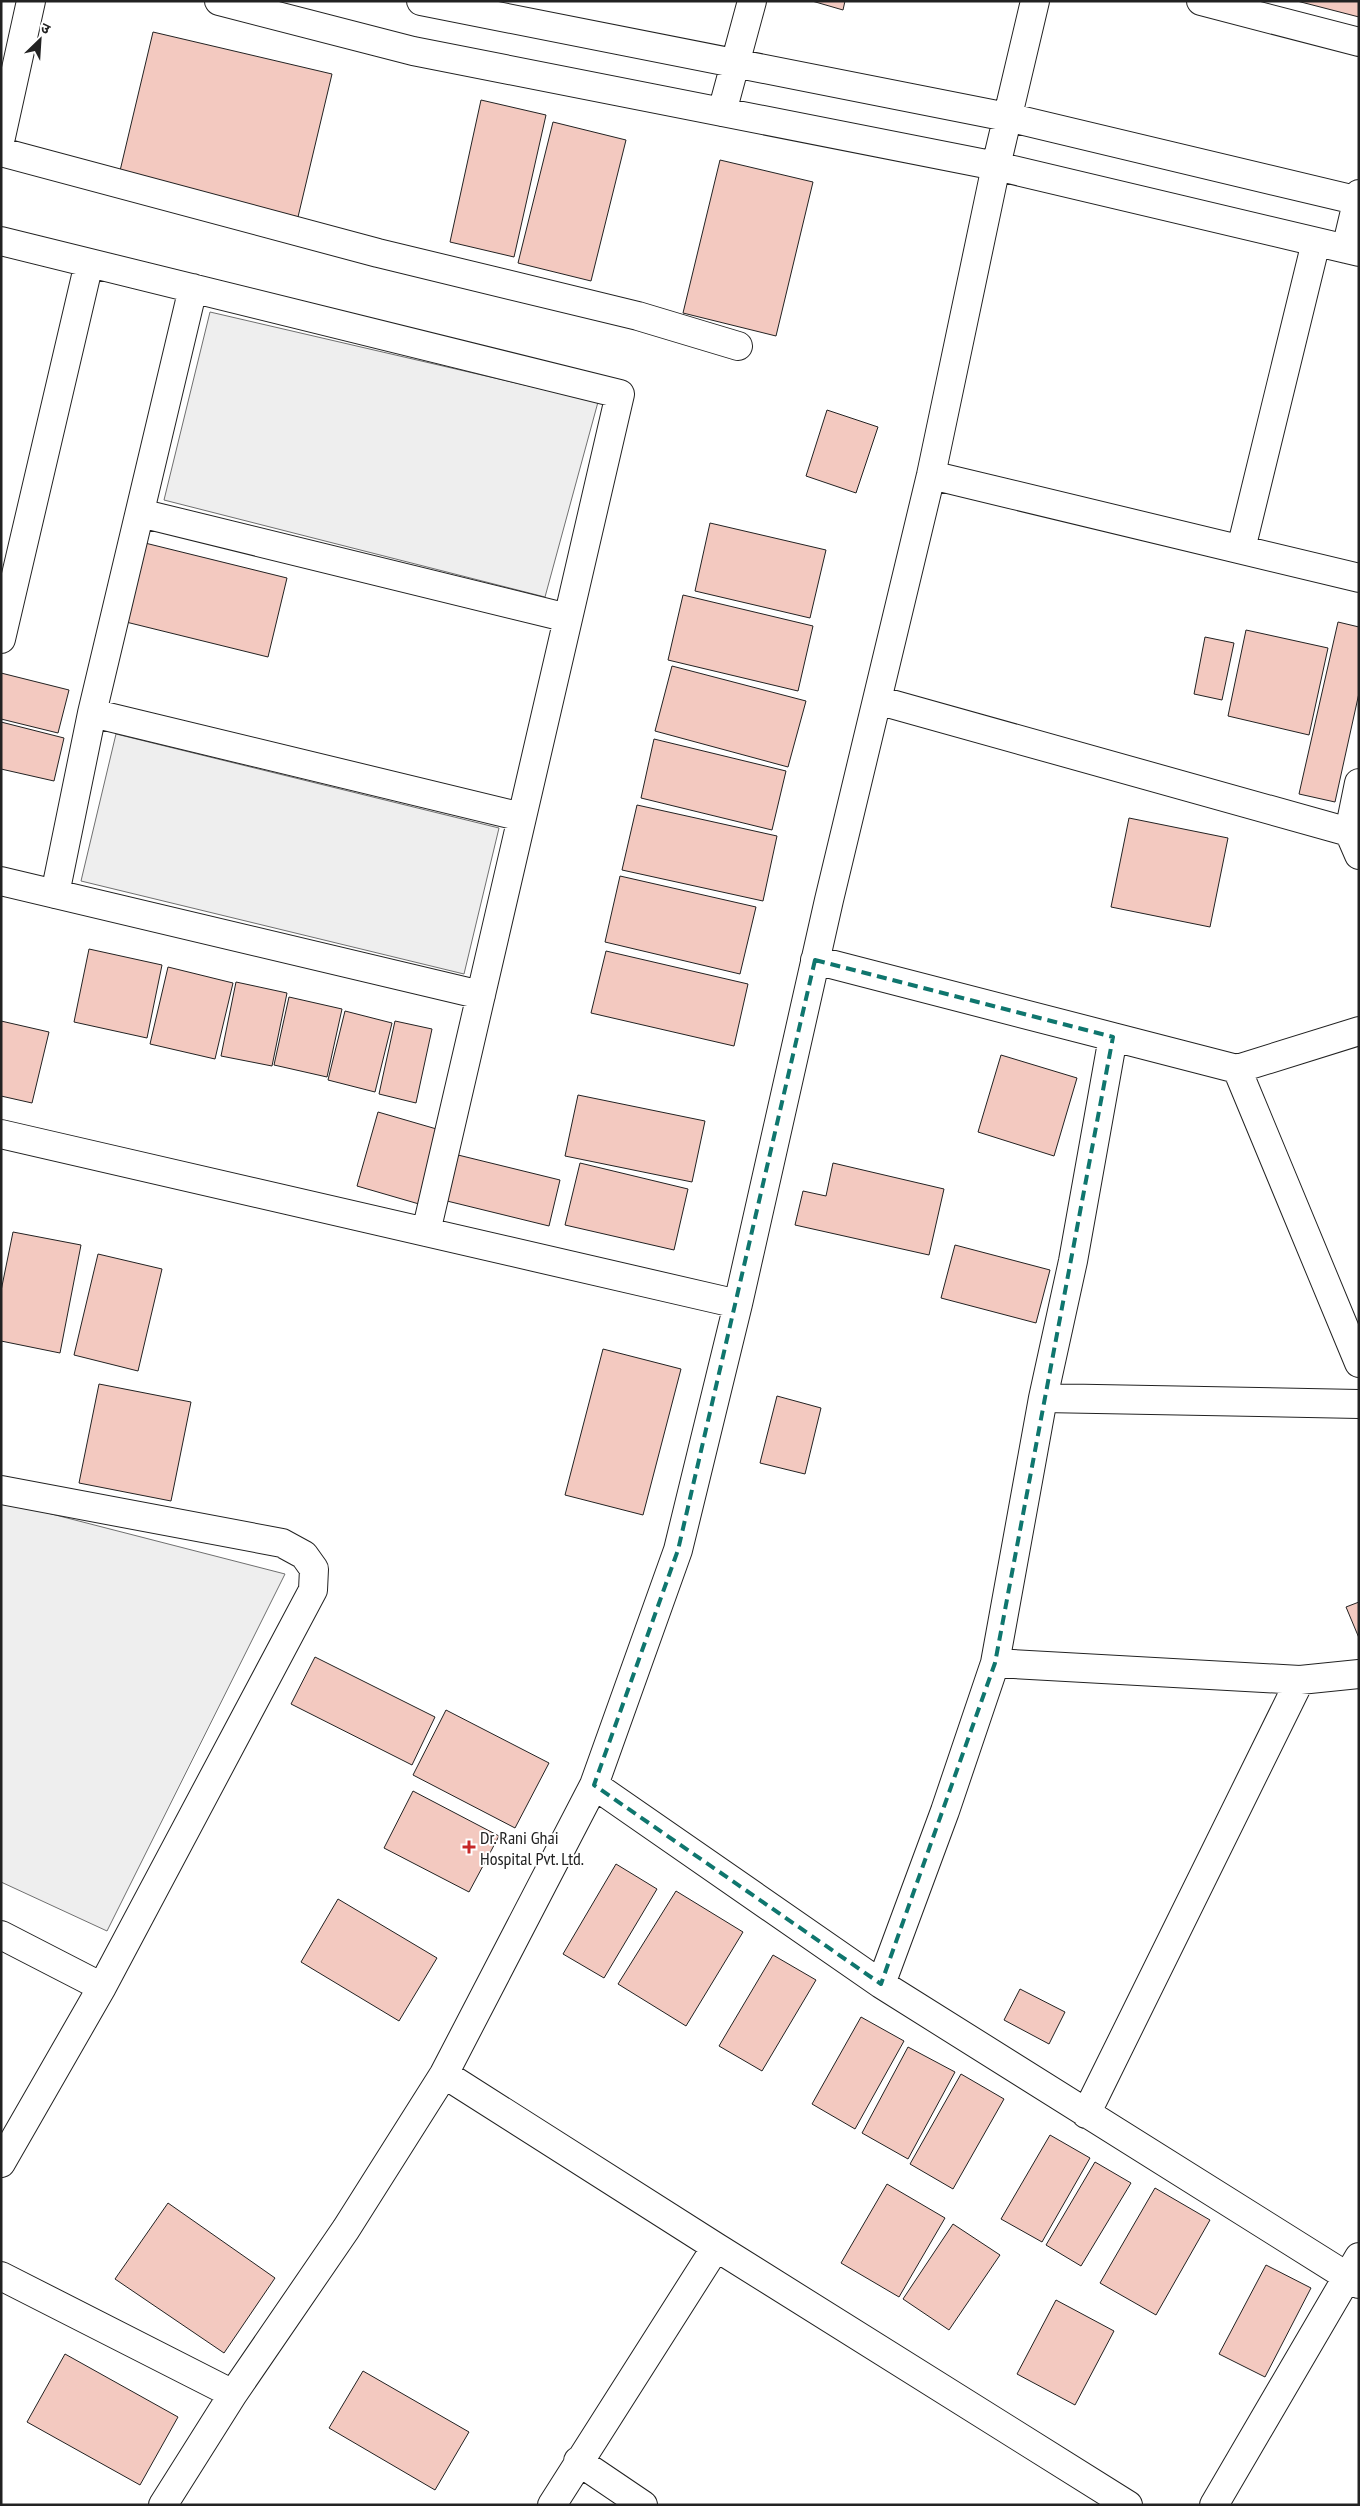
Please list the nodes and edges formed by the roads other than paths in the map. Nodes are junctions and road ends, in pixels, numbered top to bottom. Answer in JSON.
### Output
{"nodes":[{"id":1,"x":32,"y":1,"type":"edge"},
{"id":2,"x":220,"y":1,"type":"edge"},
{"id":3,"x":420,"y":1,"type":"edge"},
{"id":4,"x":752,"y":1,"type":"edge"},
{"id":5,"x":1035,"y":1,"type":"edge"},
{"id":6,"x":1201,"y":1,"type":"edge"},
{"id":7,"x":1359,"y":42,"type":"edge"},
{"id":8,"x":735,"y":65,"type":"junction"},
{"id":9,"x":722,"y":112,"type":"junction"},
{"id":10,"x":1007,"y":117,"type":"junction"},
{"id":11,"x":1,"y":137,"type":"edge"},
{"id":12,"x":1,"y":152,"type":"edge"},
{"id":13,"x":996,"y":166,"type":"junction"},
{"id":14,"x":1358,"y":199,"type":"edge"},
{"id":15,"x":1,"y":241,"type":"edge"},
{"id":16,"x":1316,"y":242,"type":"junction"},
{"id":17,"x":1352,"y":250,"type":"edge"},
{"id":18,"x":89,"y":263,"type":"junction"},
{"id":19,"x":193,"y":288,"type":"junction"},
{"id":20,"x":738,"y":346,"type":"dead end"},
{"id":21,"x":931,"y":475,"type":"junction"},
{"id":22,"x":140,"y":513,"type":"junction"},
{"id":23,"x":1241,"y":549,"type":"junction"},
{"id":24,"x":1359,"y":578,"type":"edge"},
{"id":25,"x":568,"y":618,"type":"junction"},
{"id":26,"x":1,"y":639,"type":"edge"},
{"id":27,"x":877,"y":700,"type":"junction"},
{"id":28,"x":92,"y":713,"type":"junction"},
{"id":29,"x":1359,"y":783,"type":"edge"},
{"id":30,"x":522,"y":817,"type":"junction"},
{"id":31,"x":1354,"y":844,"type":"edge"},
{"id":32,"x":1,"y":881,"type":"edge"},
{"id":33,"x":55,"y":894,"type":"junction"},
{"id":34,"x":815,"y":960,"type":"junction"},
{"id":35,"x":481,"y":995,"type":"junction"},
{"id":36,"x":1359,"y":1031,"type":"edge"},
{"id":37,"x":1113,"y":1037,"type":"junction"},
{"id":38,"x":1237,"y":1069,"type":"junction"},
{"id":39,"x":1,"y":1134,"type":"edge"},
{"id":40,"x":426,"y":1232,"type":"junction"},
{"id":41,"x":738,"y":1304,"type":"junction"},
{"id":42,"x":1359,"y":1363,"type":"edge"},
{"id":43,"x":1042,"y":1398,"type":"junction"},
{"id":44,"x":1359,"y":1404,"type":"edge"},
{"id":45,"x":1,"y":1490,"type":"edge"},
{"id":46,"x":995,"y":1663,"type":"junction"},
{"id":47,"x":1359,"y":1674,"type":"edge"},
{"id":48,"x":1300,"y":1680,"type":"junction"},
{"id":49,"x":594,"y":1785,"type":"junction"},
{"id":50,"x":1,"y":1935,"type":"edge"},
{"id":51,"x":881,"y":1984,"type":"junction"},
{"id":52,"x":102,"y":1987,"type":"junction"},
{"id":53,"x":444,"y":2074,"type":"junction"},
{"id":54,"x":1086,"y":2114,"type":"junction"},
{"id":55,"x":1,"y":2163,"type":"edge"},
{"id":56,"x":716,"y":2247,"type":"junction"},
{"id":57,"x":1355,"y":2273,"type":"edge"},
{"id":58,"x":1,"y":2276,"type":"edge"},
{"id":59,"x":233,"y":2394,"type":"junction"},
{"id":60,"x":578,"y":2461,"type":"junction"},
{"id":61,"x":163,"y":2505,"type":"edge"},
{"id":62,"x":552,"y":2505,"type":"edge"},
{"id":63,"x":643,"y":2505,"type":"edge"},
{"id":64,"x":1128,"y":2505,"type":"edge"},
{"id":65,"x":1214,"y":2505,"type":"edge"}],
"edges":[{"from":1,"to":11,"type":"street"},
{"from":2,"to":9,"type":"street"},
{"from":3,"to":8,"type":"street"},
{"from":4,"to":8,"type":"street"},
{"from":5,"to":10,"type":"street"},
{"from":6,"to":7,"type":"street"},
{"from":8,"to":9,"type":"street"},
{"from":8,"to":10,"type":"street"},
{"from":9,"to":13,"type":"street"},
{"from":10,"to":13,"type":"street"},
{"from":10,"to":14,"type":"street"},
{"from":12,"to":20,"type":"street"},
{"from":13,"to":16,"type":"street"},
{"from":13,"to":21,"type":"street"},
{"from":14,"to":17,"type":"street"},
{"from":15,"to":18,"type":"street"},
{"from":16,"to":17,"type":"street"},
{"from":16,"to":23,"type":"street"},
{"from":18,"to":19,"type":"street"},
{"from":18,"to":26,"type":"street"},
{"from":19,"to":22,"type":"street"},
{"from":19,"to":25,"type":"street"},
{"from":21,"to":23,"type":"street"},
{"from":21,"to":27,"type":"street"},
{"from":22,"to":25,"type":"street"},
{"from":22,"to":28,"type":"street"},
{"from":23,"to":24,"type":"street"},
{"from":25,"to":30,"type":"street"},
{"from":27,"to":31,"type":"street"},
{"from":27,"to":34,"type":"street"},
{"from":28,"to":30,"type":"street"},
{"from":28,"to":33,"type":"street"},
{"from":29,"to":31,"type":"street"},
{"from":30,"to":35,"type":"street"},
{"from":32,"to":33,"type":"street"},
{"from":33,"to":35,"type":"street"},
{"from":34,"to":37,"type":"street"},
{"from":34,"to":41,"type":"street"},
{"from":35,"to":40,"type":"street"},
{"from":36,"to":38,"type":"street"},
{"from":37,"to":38,"type":"street"},
{"from":37,"to":43,"type":"street"},
{"from":38,"to":42,"type":"street"},
{"from":39,"to":40,"type":"street"},
{"from":40,"to":41,"type":"street"},
{"from":41,"to":49,"type":"street"},
{"from":43,"to":44,"type":"street"},
{"from":43,"to":46,"type":"street"},
{"from":45,"to":52,"type":"street"},
{"from":46,"to":48,"type":"street"},
{"from":46,"to":51,"type":"street"},
{"from":47,"to":48,"type":"street"},
{"from":48,"to":54,"type":"street"},
{"from":49,"to":51,"type":"street"},
{"from":49,"to":53,"type":"street"},
{"from":50,"to":52,"type":"street"},
{"from":51,"to":54,"type":"street"},
{"from":52,"to":55,"type":"street"},
{"from":53,"to":56,"type":"street"},
{"from":53,"to":59,"type":"street"},
{"from":54,"to":57,"type":"street"},
{"from":56,"to":60,"type":"street"},
{"from":56,"to":64,"type":"street"},
{"from":57,"to":65,"type":"street"},
{"from":58,"to":59,"type":"street"},
{"from":59,"to":61,"type":"street"},
{"from":60,"to":62,"type":"street"},
{"from":60,"to":63,"type":"street"}]}
